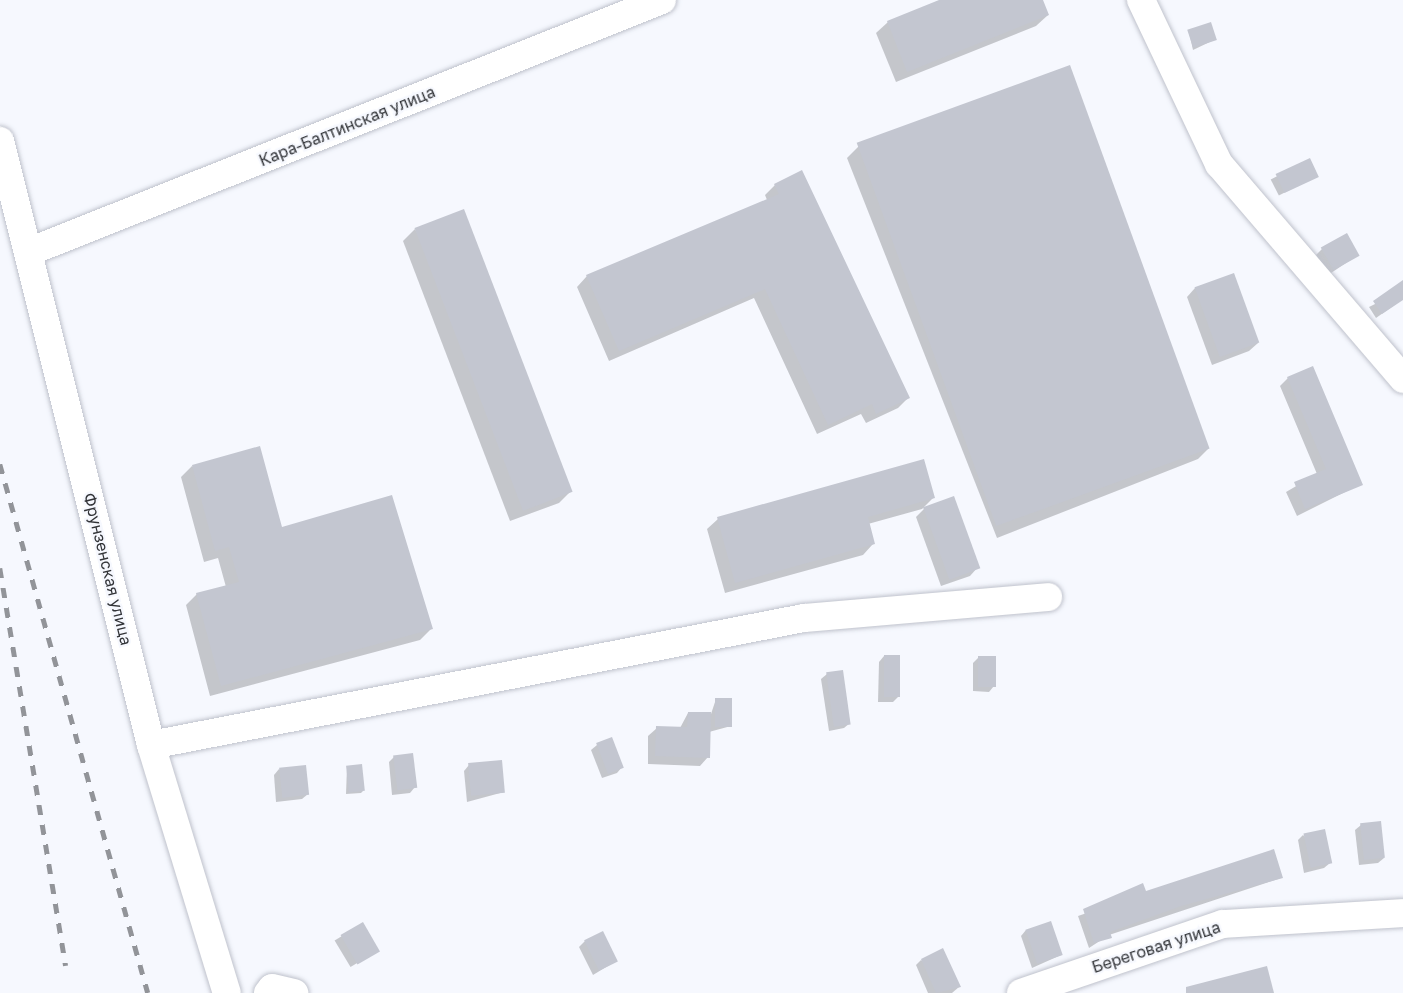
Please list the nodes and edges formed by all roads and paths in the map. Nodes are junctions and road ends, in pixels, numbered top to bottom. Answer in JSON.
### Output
{"nodes":[{"id":1,"x":662,"y":0,"type":"edge"},
{"id":2,"x":1141,"y":0,"type":"edge"},
{"id":3,"x":0,"y":141,"type":"edge"},
{"id":4,"x":31,"y":251,"type":"junction"},
{"id":5,"x":1403,"y":379,"type":"edge"},
{"id":6,"x":1048,"y":597,"type":"dead end"},
{"id":7,"x":151,"y":745,"type":"junction"},
{"id":8,"x":1403,"y":914,"type":"edge"},
{"id":9,"x":227,"y":993,"type":"edge"},
{"id":10,"x":268,"y":993,"type":"edge"},
{"id":11,"x":294,"y":993,"type":"edge"},
{"id":12,"x":1021,"y":993,"type":"edge"}],
"edges":[{"from":1,"to":4,"type":"street","name":"Кара-Балтинская улица"},
{"from":2,"to":5,"type":"street"},
{"from":3,"to":4,"type":"street","name":"Фрунзенская улица"},
{"from":4,"to":7,"type":"street","name":"Фрунзенская улица"},
{"from":6,"to":7,"type":"street"},
{"from":7,"to":9,"type":"street","name":"Фрунзенская улица"},
{"from":8,"to":12,"type":"street","name":"Береговая улица"},
{"from":10,"to":11,"type":"street"}]}
